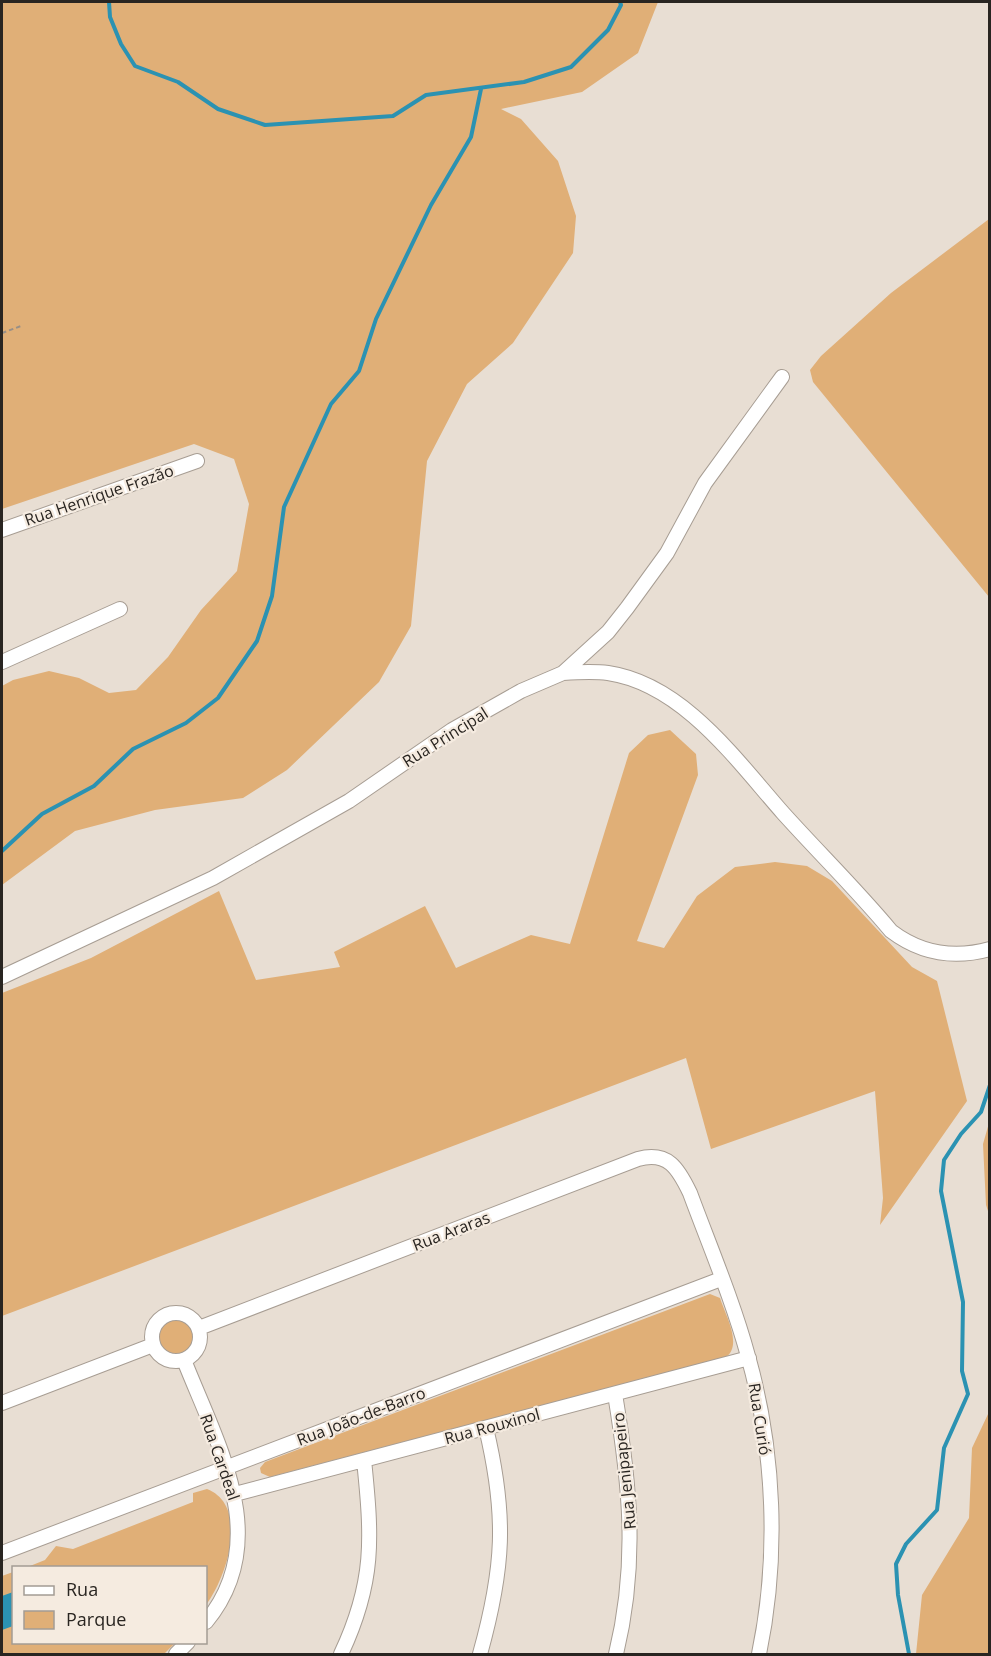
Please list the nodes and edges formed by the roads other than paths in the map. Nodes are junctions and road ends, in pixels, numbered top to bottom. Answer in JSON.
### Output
{"nodes":[{"id":1,"x":782,"y":377,"type":"dead end"},
{"id":2,"x":197,"y":461,"type":"dead end"},
{"id":3,"x":2,"y":530,"type":"edge"},
{"id":4,"x":120,"y":609,"type":"dead end"},
{"id":5,"x":2,"y":662,"type":"edge"},
{"id":6,"x":563,"y":673,"type":"junction"},
{"id":7,"x":990,"y":949,"type":"edge"},
{"id":8,"x":2,"y":977,"type":"edge"},
{"id":9,"x":690,"y":1193,"type":"joint"},
{"id":10,"x":721,"y":1279,"type":"junction"},
{"id":11,"x":199,"y":1328,"type":"junction"},
{"id":12,"x":153,"y":1345,"type":"junction"},
{"id":13,"x":749,"y":1358,"type":"junction"},
{"id":14,"x":184,"y":1360,"type":"junction"},
{"id":15,"x":615,"y":1394,"type":"junction"},
{"id":16,"x":2,"y":1403,"type":"edge"},
{"id":17,"x":486,"y":1428,"type":"junction"},
{"id":18,"x":364,"y":1460,"type":"junction"},
{"id":19,"x":226,"y":1468,"type":"junction"},
{"id":20,"x":235,"y":1494,"type":"junction"},
{"id":21,"x":2,"y":1553,"type":"edge"},
{"id":22,"x":207,"y":1620,"type":"edge"},
{"id":23,"x":341,"y":1654,"type":"edge"},
{"id":24,"x":480,"y":1654,"type":"edge"},
{"id":25,"x":616,"y":1654,"type":"edge"},
{"id":26,"x":759,"y":1654,"type":"edge"}],
"edges":[{"from":1,"to":6,"type":"street","name":"Rua Principal"},
{"from":2,"to":3,"type":"street","name":"Rua Henrique Frazão"},
{"from":4,"to":5,"type":"street"},
{"from":6,"to":7,"type":"street"},
{"from":6,"to":8,"type":"street","name":"Rua Principal"},
{"from":9,"to":10,"type":"street","name":"Rua Curió"},
{"from":9,"to":11,"type":"street","name":"Rua Araras"},
{"from":10,"to":13,"type":"street","name":"Rua Curió"},
{"from":10,"to":19,"type":"street","name":"Rua João-de-Barro"},
{"from":11,"to":12,"type":"street"},
{"from":11,"to":14,"type":"street"},
{"from":12,"to":14,"type":"street"},
{"from":12,"to":16,"type":"street"},
{"from":13,"to":15,"type":"street","name":"Rua Rouxinol"},
{"from":13,"to":26,"type":"street","name":"Rua Curió"},
{"from":14,"to":19,"type":"street","name":"Rua Cardeal"},
{"from":15,"to":17,"type":"street","name":"Rua Rouxinol"},
{"from":15,"to":25,"type":"street","name":"Rua Jenipapeiro"},
{"from":17,"to":18,"type":"street","name":"Rua Rouxinol"},
{"from":17,"to":24,"type":"street"},
{"from":18,"to":20,"type":"street","name":"Rua Rouxinol"},
{"from":18,"to":23,"type":"street"},
{"from":19,"to":20,"type":"street","name":"Rua Cardeal"},
{"from":19,"to":21,"type":"street","name":"Rua João-de-Barro"},
{"from":20,"to":22,"type":"street","name":"Rua Cardeal"}]}
